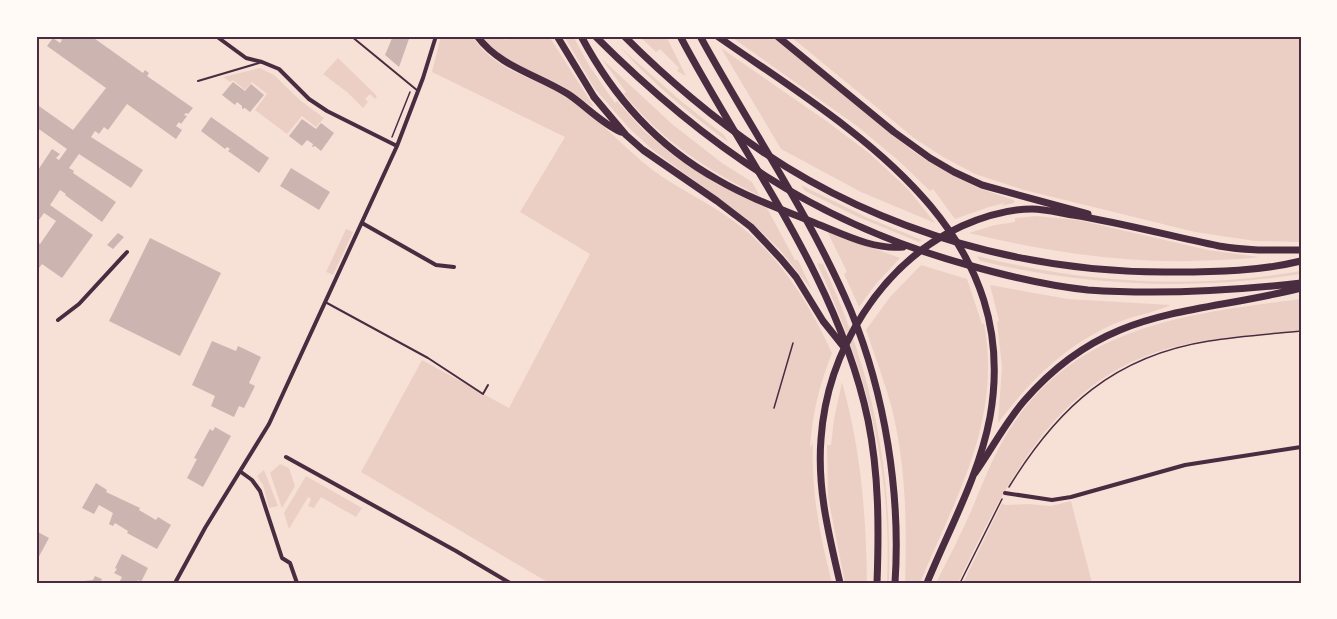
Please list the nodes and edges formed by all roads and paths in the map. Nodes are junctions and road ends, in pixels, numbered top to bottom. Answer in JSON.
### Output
{"nodes":[{"id":1,"x":216,"y":36,"type":"edge"},
{"id":2,"x":351,"y":36,"type":"edge"},
{"id":3,"x":436,"y":36,"type":"edge"},
{"id":4,"x":477,"y":36,"type":"edge"},
{"id":5,"x":557,"y":36,"type":"edge"},
{"id":6,"x":581,"y":36,"type":"edge"},
{"id":7,"x":595,"y":36,"type":"edge"},
{"id":8,"x":624,"y":36,"type":"edge"},
{"id":9,"x":680,"y":36,"type":"edge"},
{"id":10,"x":700,"y":36,"type":"edge"},
{"id":11,"x":717,"y":36,"type":"edge"},
{"id":12,"x":777,"y":36,"type":"edge"},
{"id":13,"x":262,"y":62,"type":"junction"},
{"id":14,"x":198,"y":81,"type":"dead end"},
{"id":15,"x":418,"y":92,"type":"junction"},
{"id":16,"x":626,"y":135,"type":"junction"},
{"id":17,"x":397,"y":146,"type":"junction"},
{"id":18,"x":1104,"y":220,"type":"junction"},
{"id":19,"x":362,"y":222,"type":"junction"},
{"id":20,"x":905,"y":247,"type":"junction"},
{"id":21,"x":1301,"y":250,"type":"edge"},
{"id":22,"x":127,"y":252,"type":"dead end"},
{"id":23,"x":1301,"y":261,"type":"edge"},
{"id":24,"x":454,"y":267,"type":"dead end"},
{"id":25,"x":1301,"y":283,"type":"edge"},
{"id":26,"x":1301,"y":288,"type":"edge"},
{"id":27,"x":327,"y":303,"type":"junction"},
{"id":28,"x":58,"y":320,"type":"dead end"},
{"id":29,"x":1301,"y":331,"type":"edge"},
{"id":30,"x":792,"y":342,"type":"dead end"},
{"id":31,"x":848,"y":353,"type":"junction"},
{"id":32,"x":488,"y":385,"type":"dead end"},
{"id":33,"x":774,"y":408,"type":"dead end"},
{"id":34,"x":1301,"y":447,"type":"edge"},
{"id":35,"x":286,"y":456,"type":"dead end"},
{"id":36,"x":241,"y":472,"type":"junction"},
{"id":37,"x":975,"y":473,"type":"junction"},
{"id":38,"x":1005,"y":493,"type":"junction"},
{"id":39,"x":501,"y":578,"type":"junction"},
{"id":40,"x":176,"y":583,"type":"edge"},
{"id":41,"x":297,"y":583,"type":"edge"},
{"id":42,"x":498,"y":583,"type":"edge"},
{"id":43,"x":510,"y":583,"type":"edge"},
{"id":44,"x":840,"y":583,"type":"edge"},
{"id":45,"x":877,"y":583,"type":"edge"},
{"id":46,"x":895,"y":583,"type":"edge"},
{"id":47,"x":927,"y":583,"type":"edge"},
{"id":48,"x":960,"y":583,"type":"edge"}],
"edges":[{"from":1,"to":13,"type":"street"},
{"from":2,"to":15,"type":"lane"},
{"from":3,"to":15,"type":"street"},
{"from":4,"to":16,"type":"highway"},
{"from":5,"to":16,"type":"highway"},
{"from":6,"to":20,"type":"highway"},
{"from":7,"to":20,"type":"highway"},
{"from":8,"to":23,"type":"highway"},
{"from":9,"to":31,"type":"highway"},
{"from":10,"to":46,"type":"highway"},
{"from":11,"to":37,"type":"highway"},
{"from":12,"to":18,"type":"highway"},
{"from":13,"to":14,"type":"lane"},
{"from":13,"to":17,"type":"street"},
{"from":15,"to":17,"type":"street"},
{"from":16,"to":31,"type":"highway"},
{"from":17,"to":19,"type":"street"},
{"from":18,"to":21,"type":"highway"},
{"from":18,"to":44,"type":"highway"},
{"from":19,"to":24,"type":"street"},
{"from":19,"to":27,"type":"street"},
{"from":20,"to":25,"type":"highway"},
{"from":22,"to":28,"type":"street"},
{"from":26,"to":37,"type":"highway"},
{"from":27,"to":32,"type":"lane"},
{"from":27,"to":36,"type":"street"},
{"from":29,"to":38,"type":"path"},
{"from":30,"to":33,"type":"path"},
{"from":31,"to":45,"type":"highway"},
{"from":34,"to":38,"type":"street"},
{"from":35,"to":39,"type":"street"},
{"from":36,"to":40,"type":"street"},
{"from":36,"to":41,"type":"street"},
{"from":37,"to":47,"type":"highway"},
{"from":38,"to":48,"type":"path"},
{"from":39,"to":42,"type":"street"},
{"from":39,"to":43,"type":"street"}]}
